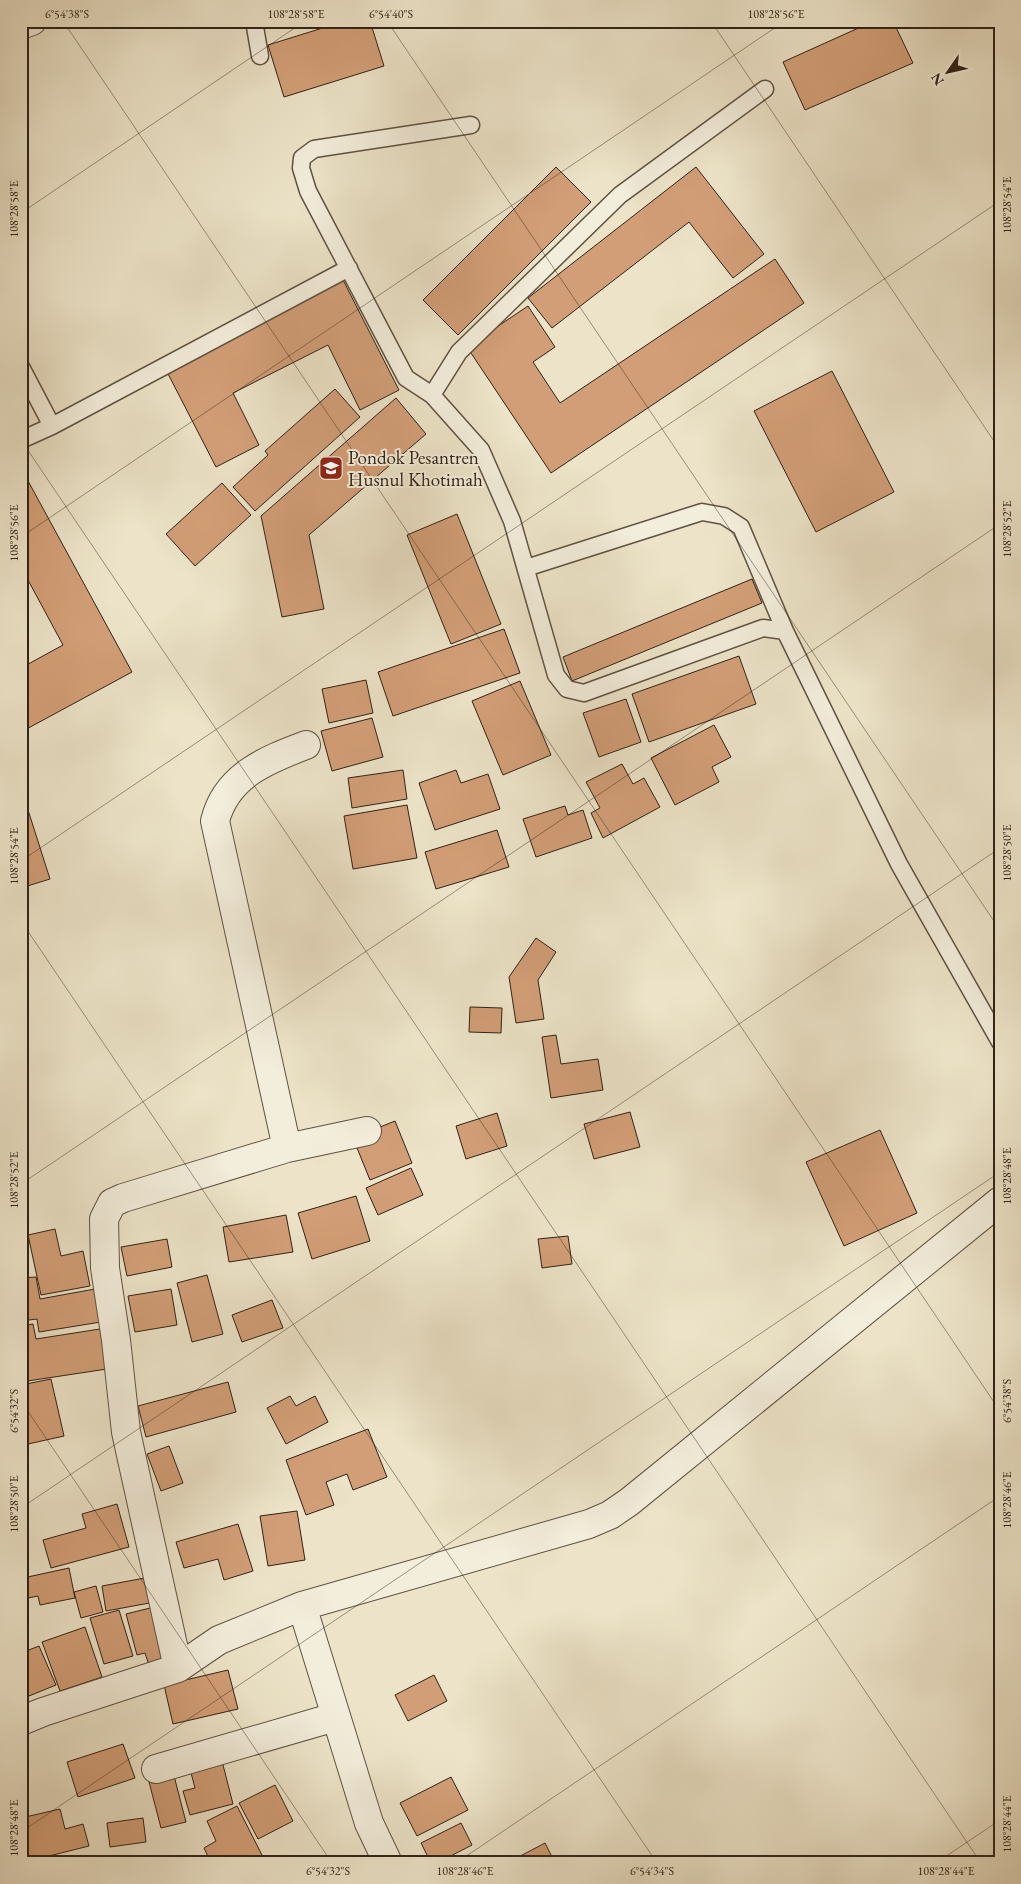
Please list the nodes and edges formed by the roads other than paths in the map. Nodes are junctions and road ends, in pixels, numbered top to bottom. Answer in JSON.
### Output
{"nodes":[{"id":1,"x":32,"y":21,"type":"edge"},
{"id":2,"x":254,"y":21,"type":"edge"},
{"id":3,"x":21,"y":25,"type":"edge"},
{"id":4,"x":260,"y":56,"type":"dead end"},
{"id":5,"x":765,"y":89,"type":"dead end"},
{"id":6,"x":471,"y":124,"type":"dead end"},
{"id":7,"x":348,"y":268,"type":"junction"},
{"id":8,"x":21,"y":367,"type":"edge"},
{"id":9,"x":432,"y":395,"type":"junction"},
{"id":10,"x":52,"y":426,"type":"junction"},
{"id":11,"x":21,"y":440,"type":"edge"},
{"id":12,"x":526,"y":568,"type":"junction"},
{"id":13,"x":785,"y":631,"type":"junction"},
{"id":14,"x":306,"y":744,"type":"dead end"},
{"id":15,"x":1000,"y":1042,"type":"edge"},
{"id":16,"x":367,"y":1131,"type":"dead end"},
{"id":17,"x":287,"y":1148,"type":"junction"},
{"id":18,"x":1000,"y":1201,"type":"edge"},
{"id":19,"x":302,"y":1606,"type":"junction"},
{"id":20,"x":178,"y":1668,"type":"junction"},
{"id":21,"x":335,"y":1718,"type":"junction"},
{"id":22,"x":21,"y":1721,"type":"edge"},
{"id":23,"x":156,"y":1768,"type":"dead end"},
{"id":24,"x":388,"y":1863,"type":"edge"}],
"edges":[{"from":1,"to":3,"type":"street"},
{"from":2,"to":4,"type":"lane"},
{"from":5,"to":9,"type":"lane"},
{"from":6,"to":7,"type":"lane"},
{"from":7,"to":9,"type":"lane"},
{"from":7,"to":10,"type":"lane"},
{"from":8,"to":10,"type":"lane"},
{"from":9,"to":12,"type":"lane"},
{"from":10,"to":11,"type":"lane"},
{"from":12,"to":13,"type":"lane"},
{"from":12,"to":13,"type":"lane"},
{"from":13,"to":15,"type":"lane"},
{"from":14,"to":17,"type":"street"},
{"from":16,"to":17,"type":"street"},
{"from":17,"to":20,"type":"street"},
{"from":18,"to":19,"type":"street"},
{"from":19,"to":20,"type":"street"},
{"from":19,"to":21,"type":"street"},
{"from":20,"to":22,"type":"street"},
{"from":21,"to":23,"type":"street"},
{"from":21,"to":24,"type":"street"}]}
